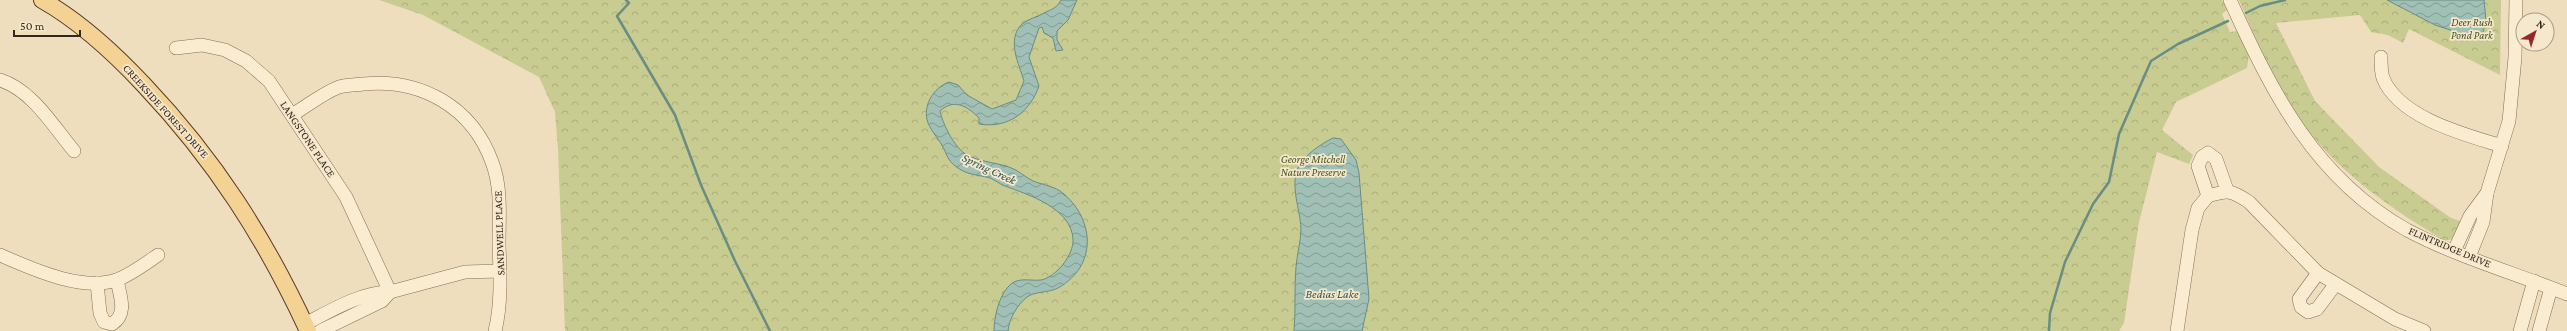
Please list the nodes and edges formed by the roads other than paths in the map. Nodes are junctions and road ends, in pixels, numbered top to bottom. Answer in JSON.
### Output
{"nodes":[{"id":1,"x":42,"y":0,"type":"edge"},
{"id":2,"x":2230,"y":0,"type":"edge"},
{"id":3,"x":2516,"y":0,"type":"edge"},
{"id":4,"x":176,"y":48,"type":"dead end"},
{"id":5,"x":2381,"y":57,"type":"dead end"},
{"id":6,"x":0,"y":80,"type":"edge"},
{"id":7,"x":292,"y":115,"type":"junction"},
{"id":8,"x":2502,"y":146,"type":"junction"},
{"id":9,"x":74,"y":151,"type":"dead end"},
{"id":10,"x":2227,"y":190,"type":"junction"},
{"id":11,"x":2487,"y":193,"type":"junction"},
{"id":12,"x":2208,"y":196,"type":"junction"},
{"id":13,"x":2454,"y":251,"type":"junction"},
{"id":14,"x":0,"y":255,"type":"edge"},
{"id":15,"x":158,"y":255,"type":"dead end"},
{"id":16,"x":2469,"y":257,"type":"junction"},
{"id":17,"x":500,"y":271,"type":"junction"},
{"id":18,"x":2318,"y":273,"type":"junction"},
{"id":19,"x":117,"y":280,"type":"junction"},
{"id":20,"x":2534,"y":281,"type":"junction"},
{"id":21,"x":97,"y":283,"type":"junction"},
{"id":22,"x":2335,"y":285,"type":"junction"},
{"id":23,"x":2551,"y":288,"type":"junction"},
{"id":24,"x":390,"y":292,"type":"junction"},
{"id":25,"x":2567,"y":294,"type":"edge"},
{"id":26,"x":306,"y":328,"type":"edge"},
{"id":27,"x":320,"y":331,"type":"edge"},
{"id":28,"x":495,"y":331,"type":"edge"},
{"id":29,"x":2177,"y":331,"type":"edge"},
{"id":30,"x":2424,"y":331,"type":"edge"},
{"id":31,"x":2520,"y":331,"type":"edge"},
{"id":32,"x":2539,"y":331,"type":"edge"}],
"edges":[{"from":1,"to":26,"type":"main road","name":"CREEKSIDE FOREST DRIVE"},
{"from":2,"to":13,"type":"street","name":"FLINTRIDGE DRIVE"},
{"from":3,"to":8,"type":"street"},
{"from":4,"to":7,"type":"street","name":"LANGSTONE PLACE"},
{"from":5,"to":8,"type":"street"},
{"from":6,"to":9,"type":"street"},
{"from":7,"to":17,"type":"street","name":"SANDWELL PLACE"},
{"from":7,"to":24,"type":"street","name":"LANGSTONE PLACE"},
{"from":8,"to":11,"type":"street"},
{"from":10,"to":12,"type":"street"},
{"from":10,"to":12,"type":"street"},
{"from":10,"to":18,"type":"street"},
{"from":11,"to":13,"type":"street"},
{"from":11,"to":16,"type":"street"},
{"from":12,"to":29,"type":"street"},
{"from":13,"to":16,"type":"street","name":"FLINTRIDGE DRIVE"},
{"from":14,"to":21,"type":"street"},
{"from":15,"to":19,"type":"street"},
{"from":16,"to":20,"type":"street","name":"FLINTRIDGE DRIVE"},
{"from":17,"to":24,"type":"street"},
{"from":17,"to":28,"type":"street","name":"SANDWELL PLACE"},
{"from":18,"to":22,"type":"street"},
{"from":18,"to":22,"type":"street"},
{"from":19,"to":21,"type":"street"},
{"from":19,"to":21,"type":"street"},
{"from":20,"to":23,"type":"street","name":"FLINTRIDGE DRIVE"},
{"from":20,"to":31,"type":"street"},
{"from":22,"to":30,"type":"street"},
{"from":23,"to":25,"type":"street","name":"FLINTRIDGE DRIVE"},
{"from":23,"to":32,"type":"street"},
{"from":24,"to":26,"type":"street"},
{"from":24,"to":27,"type":"street"}]}
